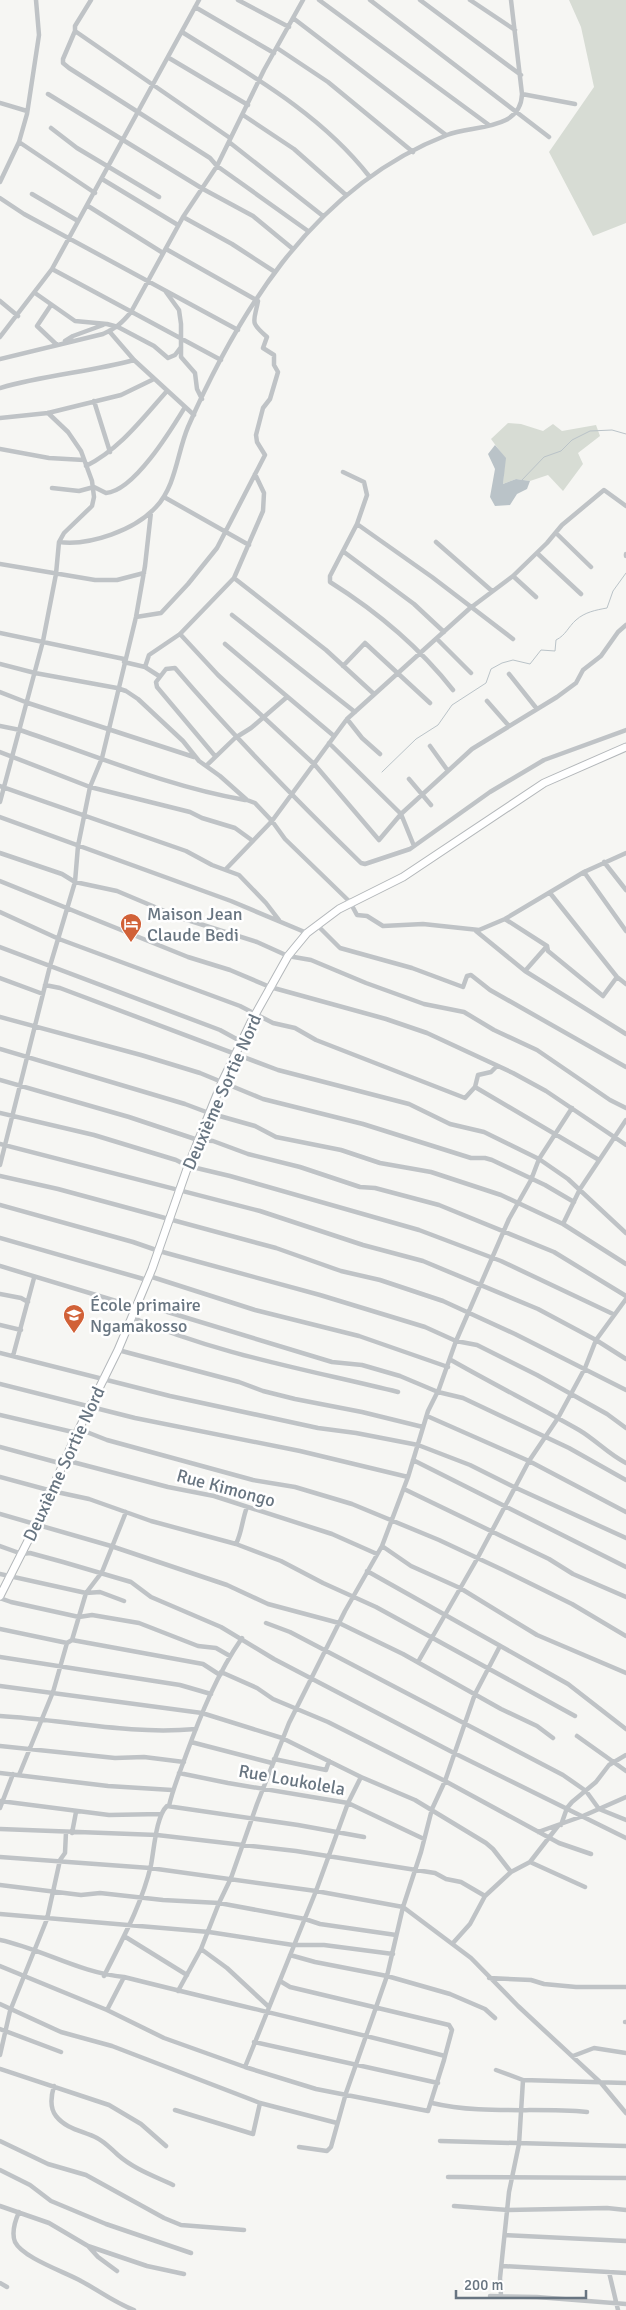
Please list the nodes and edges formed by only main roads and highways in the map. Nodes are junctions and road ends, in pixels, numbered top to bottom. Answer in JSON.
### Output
{"nodes":[{"id":1,"x":626,"y":746,"type":"edge"},
{"id":2,"x":0,"y":1597,"type":"edge"}],
"edges":[{"from":1,"to":2,"type":"main road","name":"Deuxième Sortie Nord"}]}
